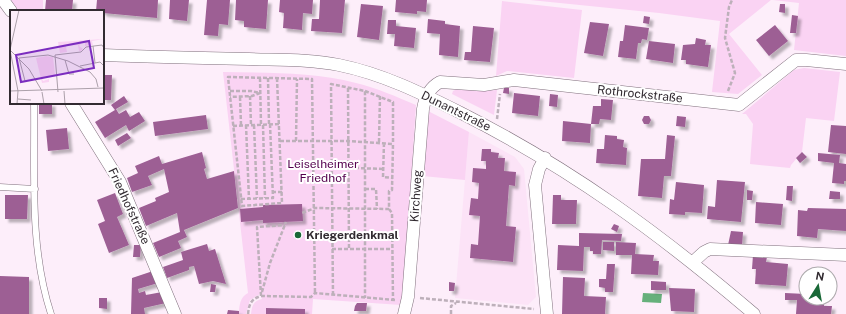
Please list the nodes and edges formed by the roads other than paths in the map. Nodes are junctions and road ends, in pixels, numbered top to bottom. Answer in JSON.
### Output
{"nodes":[{"id":1,"x":3,"y":0,"type":"edge"},
{"id":2,"x":10,"y":10,"type":"edge"},
{"id":3,"x":104,"y":55,"type":"edge"},
{"id":4,"x":846,"y":64,"type":"edge"},
{"id":5,"x":426,"y":96,"type":"junction"},
{"id":6,"x":34,"y":104,"type":"edge"},
{"id":7,"x":72,"y":104,"type":"edge"},
{"id":8,"x":545,"y":158,"type":"junction"},
{"id":9,"x":0,"y":187,"type":"edge"},
{"id":10,"x":35,"y":189,"type":"junction"},
{"id":11,"x":846,"y":255,"type":"edge"},
{"id":12,"x":693,"y":262,"type":"junction"},
{"id":13,"x":547,"y":312,"type":"edge"},
{"id":14,"x":51,"y":314,"type":"edge"},
{"id":15,"x":175,"y":314,"type":"edge"},
{"id":16,"x":404,"y":314,"type":"edge"},
{"id":17,"x":754,"y":314,"type":"edge"}],
"edges":[{"from":1,"to":2,"type":"street"},
{"from":3,"to":5,"type":"street","name":"Dunantstraße"},
{"from":4,"to":5,"type":"street","name":"Rothrockstraße"},
{"from":5,"to":8,"type":"street","name":"Dunantstraße"},
{"from":5,"to":16,"type":"street","name":"Kirchweg"},
{"from":6,"to":10,"type":"lane"},
{"from":7,"to":15,"type":"street","name":"Friedhofstraße"},
{"from":8,"to":12,"type":"street","name":"Dunantstraße"},
{"from":8,"to":13,"type":"street"},
{"from":9,"to":10,"type":"lane"},
{"from":10,"to":14,"type":"lane"},
{"from":11,"to":12,"type":"street"},
{"from":12,"to":17,"type":"street","name":"Dunantstraße"}]}
